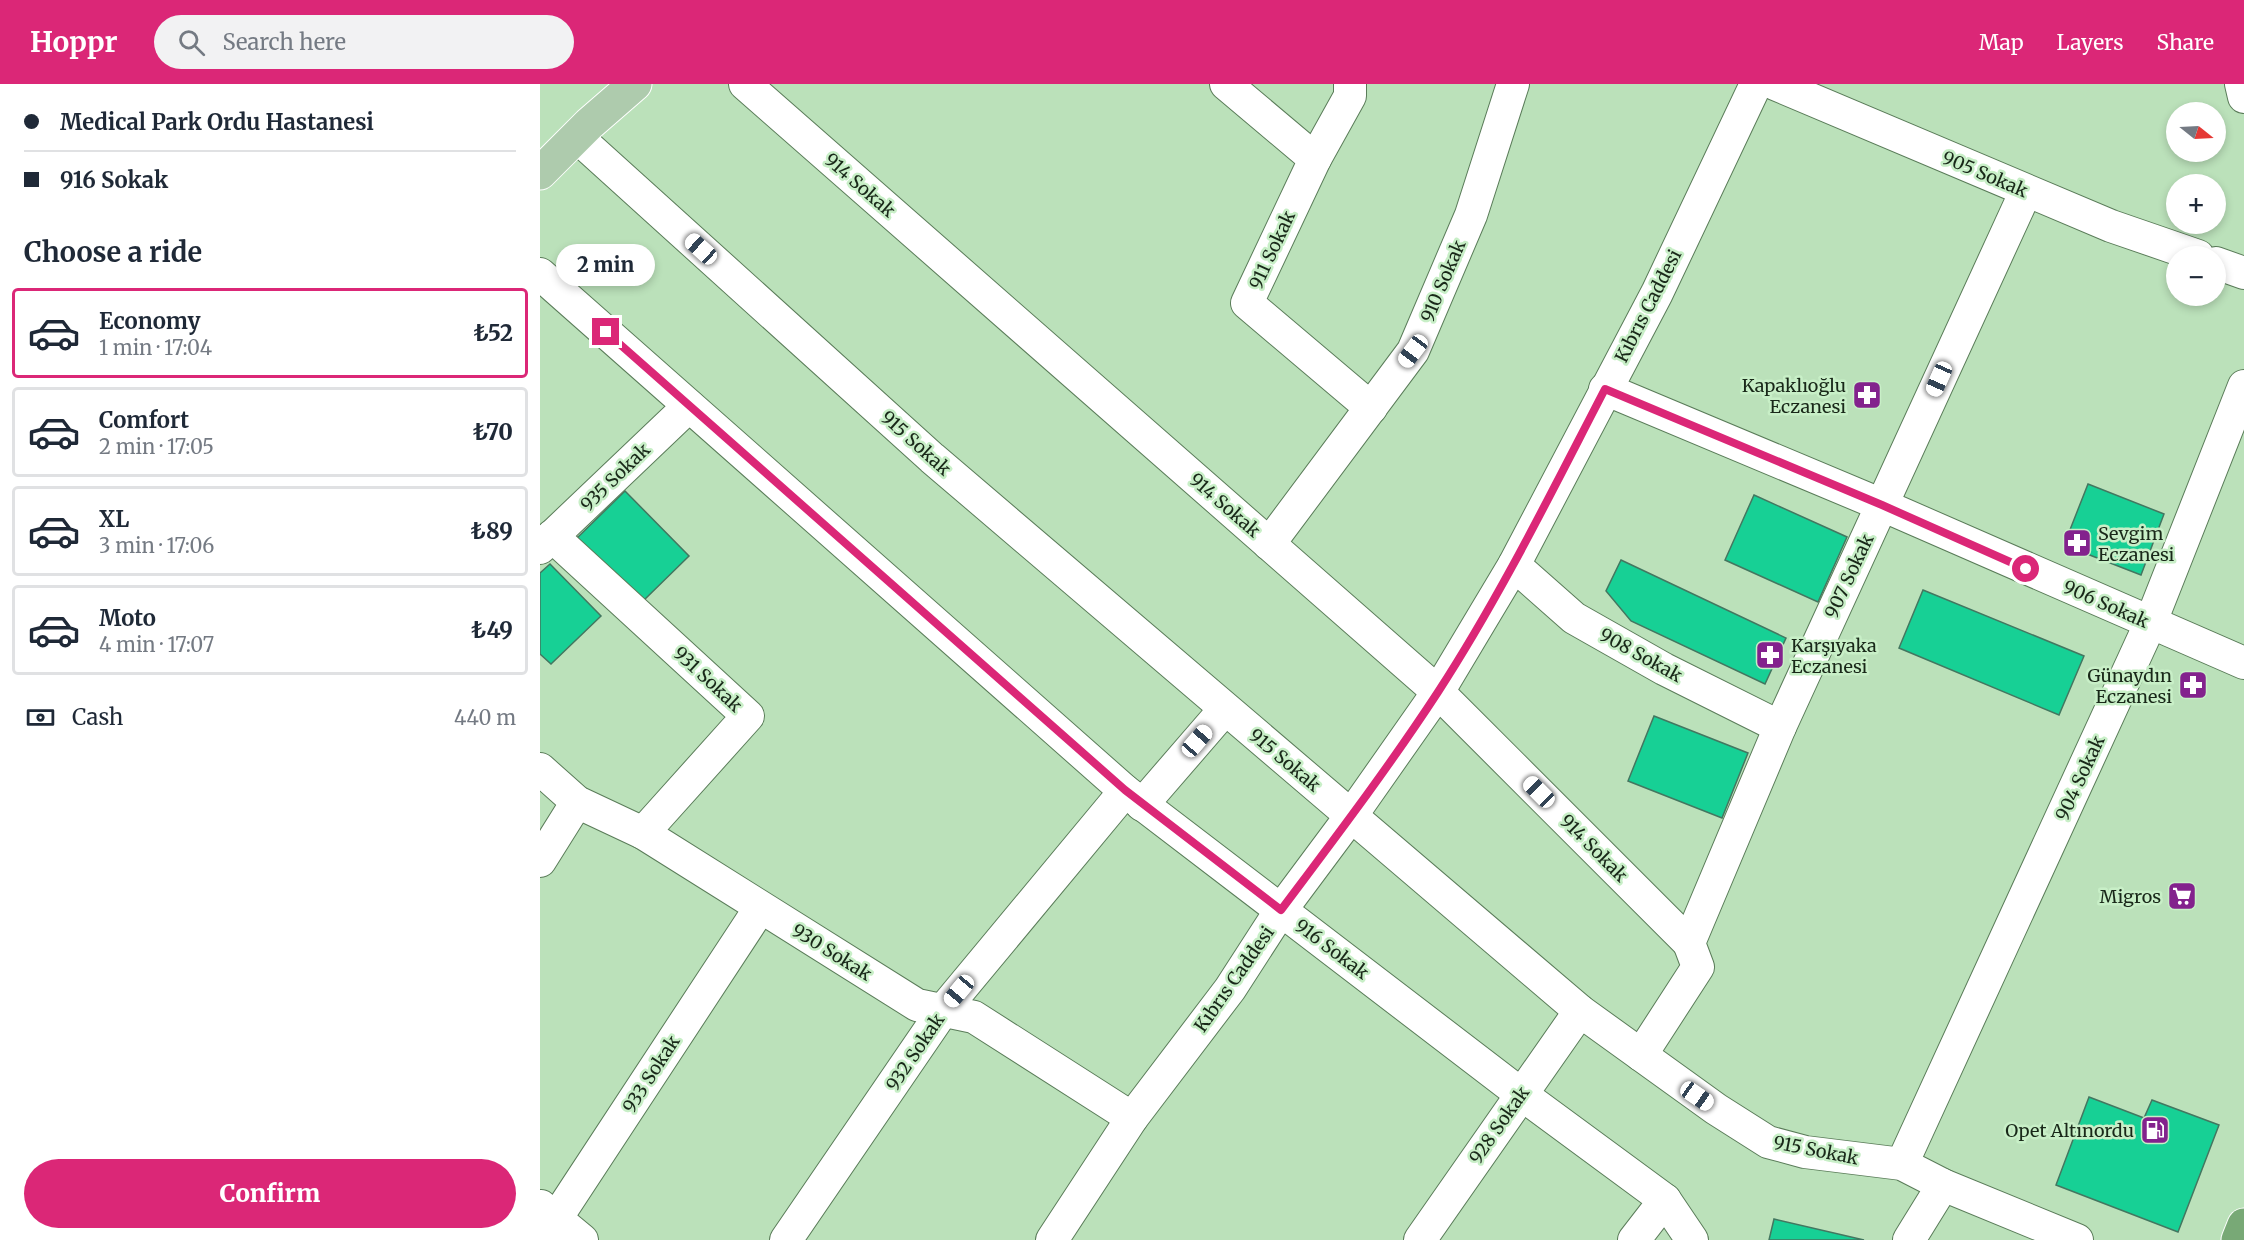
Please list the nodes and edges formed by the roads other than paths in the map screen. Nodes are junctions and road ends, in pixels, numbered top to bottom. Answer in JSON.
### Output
{"nodes":[{"id":1,"x":634,"y":84,"type":"edge"},
{"id":2,"x":745,"y":84,"type":"edge"},
{"id":3,"x":1226,"y":84,"type":"edge"},
{"id":4,"x":1350,"y":84,"type":"edge"},
{"id":5,"x":1513,"y":84,"type":"edge"},
{"id":6,"x":1756,"y":84,"type":"edge"},
{"id":7,"x":1775,"y":84,"type":"edge"},
{"id":8,"x":2241,"y":84,"type":"edge"},
{"id":9,"x":2244,"y":97,"type":"edge"},
{"id":10,"x":577,"y":137,"type":"junction"},
{"id":11,"x":1316,"y":159,"type":"junction"},
{"id":12,"x":540,"y":173,"type":"edge"},
{"id":13,"x":2025,"y":191,"type":"junction"},
{"id":14,"x":2169,"y":246,"type":"edge"},
{"id":15,"x":2226,"y":266,"type":"edge"},
{"id":16,"x":2244,"y":273,"type":"edge"},
{"id":17,"x":540,"y":274,"type":"edge"},
{"id":18,"x":2244,"y":386,"type":"edge"},
{"id":19,"x":1605,"y":389,"type":"junction"},
{"id":20,"x":689,"y":406,"type":"junction"},
{"id":21,"x":1371,"y":408,"type":"junction"},
{"id":22,"x":1882,"y":505,"type":"junction"},
{"id":23,"x":546,"y":542,"type":"edge"},
{"id":24,"x":1269,"y":544,"type":"junction"},
{"id":25,"x":1514,"y":565,"type":"junction"},
{"id":26,"x":2150,"y":624,"type":"junction"},
{"id":27,"x":2244,"y":663,"type":"edge"},
{"id":28,"x":1438,"y":692,"type":"junction"},
{"id":29,"x":1225,"y":709,"type":"junction"},
{"id":30,"x":1780,"y":727,"type":"junction"},
{"id":31,"x":540,"y":769,"type":"edge"},
{"id":32,"x":1133,"y":798,"type":"junction"},
{"id":33,"x":577,"y":802,"type":"junction"},
{"id":34,"x":1351,"y":816,"type":"junction"},
{"id":35,"x":643,"y":833,"type":"junction"},
{"id":36,"x":540,"y":861,"type":"edge"},
{"id":37,"x":760,"y":908,"type":"junction"},
{"id":38,"x":1281,"y":910,"type":"junction"},
{"id":39,"x":1689,"y":943,"type":"junction"},
{"id":40,"x":944,"y":1009,"type":"junction"},
{"id":41,"x":1580,"y":1011,"type":"junction"},
{"id":42,"x":1641,"y":1055,"type":"junction"},
{"id":43,"x":1521,"y":1094,"type":"junction"},
{"id":44,"x":1132,"y":1118,"type":"junction"},
{"id":45,"x":1902,"y":1164,"type":"junction"},
{"id":46,"x":1943,"y":1185,"type":"junction"},
{"id":47,"x":1665,"y":1200,"type":"junction"},
{"id":48,"x":546,"y":1222,"type":"edge"},
{"id":49,"x":2244,"y":1225,"type":"edge"},
{"id":50,"x":582,"y":1240,"type":"edge"},
{"id":51,"x":786,"y":1240,"type":"edge"},
{"id":52,"x":1052,"y":1240,"type":"edge"},
{"id":53,"x":1420,"y":1240,"type":"edge"},
{"id":54,"x":1634,"y":1240,"type":"edge"},
{"id":55,"x":1692,"y":1240,"type":"edge"},
{"id":56,"x":1909,"y":1240,"type":"edge"},
{"id":57,"x":2077,"y":1240,"type":"edge"},
{"id":58,"x":2238,"y":1240,"type":"edge"}],
"edges":[{"from":1,"to":10,"type":"main road"},
{"from":2,"to":24,"type":"street","name":"914 Sokak"},
{"from":3,"to":11,"type":"street"},
{"from":4,"to":11,"type":"street","name":"911 Sokak"},
{"from":5,"to":21,"type":"street","name":"910 Sokak"},
{"from":6,"to":19,"type":"street","name":"Kıbrıs Caddesi"},
{"from":7,"to":13,"type":"street","name":"905 Sokak"},
{"from":8,"to":9,"type":"street"},
{"from":10,"to":12,"type":"main road"},
{"from":10,"to":29,"type":"street","name":"915 Sokak"},
{"from":11,"to":21,"type":"street","name":"911 Sokak"},
{"from":13,"to":14,"type":"street","name":"905 Sokak"},
{"from":13,"to":22,"type":"street","name":"907 Sokak"},
{"from":15,"to":16,"type":"street"},
{"from":17,"to":20,"type":"street","name":"916 Sokak"},
{"from":18,"to":26,"type":"street","name":"904 Sokak"},
{"from":19,"to":22,"type":"street","name":"906 Sokak"},
{"from":19,"to":25,"type":"street","name":"Kıbrıs Caddesi"},
{"from":20,"to":23,"type":"street","name":"935 Sokak"},
{"from":20,"to":32,"type":"street","name":"916 Sokak"},
{"from":21,"to":24,"type":"street","name":"910 Sokak"},
{"from":22,"to":26,"type":"street","name":"906 Sokak"},
{"from":22,"to":30,"type":"street","name":"907 Sokak"},
{"from":23,"to":35,"type":"street","name":"931 Sokak"},
{"from":24,"to":28,"type":"street","name":"914 Sokak"},
{"from":25,"to":28,"type":"street","name":"Kıbrıs Caddesi"},
{"from":25,"to":30,"type":"street","name":"908 Sokak"},
{"from":26,"to":27,"type":"street","name":"906 Sokak"},
{"from":26,"to":45,"type":"street","name":"904 Sokak"},
{"from":28,"to":34,"type":"street","name":"Kıbrıs Caddesi"},
{"from":28,"to":39,"type":"street","name":"914 Sokak"},
{"from":29,"to":32,"type":"street","name":"932 Sokak"},
{"from":29,"to":34,"type":"street","name":"915 Sokak"},
{"from":30,"to":39,"type":"street","name":"907 Sokak"},
{"from":31,"to":33,"type":"street","name":"930 Sokak"},
{"from":32,"to":38,"type":"street","name":"916 Sokak"},
{"from":32,"to":40,"type":"street","name":"932 Sokak"},
{"from":33,"to":35,"type":"street","name":"930 Sokak"},
{"from":33,"to":36,"type":"street"},
{"from":34,"to":38,"type":"street","name":"Kıbrıs Caddesi"},
{"from":34,"to":41,"type":"street","name":"915 Sokak"},
{"from":35,"to":37,"type":"street","name":"930 Sokak"},
{"from":37,"to":40,"type":"street","name":"930 Sokak"},
{"from":37,"to":48,"type":"street","name":"933 Sokak"},
{"from":38,"to":43,"type":"street","name":"916 Sokak"},
{"from":38,"to":44,"type":"street","name":"Kıbrıs Caddesi"},
{"from":39,"to":42,"type":"street"},
{"from":40,"to":44,"type":"street","name":"930 Sokak"},
{"from":40,"to":51,"type":"street","name":"932 Sokak"},
{"from":41,"to":42,"type":"street","name":"915 Sokak"},
{"from":41,"to":43,"type":"street","name":"928 Sokak"},
{"from":42,"to":45,"type":"street","name":"915 Sokak"},
{"from":43,"to":47,"type":"street","name":"916 Sokak"},
{"from":43,"to":53,"type":"street","name":"928 Sokak"},
{"from":44,"to":52,"type":"street","name":"Kıbrıs Caddesi"},
{"from":45,"to":46,"type":"street","name":"915 Sokak"},
{"from":46,"to":56,"type":"street"},
{"from":46,"to":57,"type":"street","name":"915 Sokak"},
{"from":47,"to":54,"type":"street"},
{"from":47,"to":55,"type":"street","name":"916 Sokak"},
{"from":48,"to":50,"type":"street"},
{"from":49,"to":58,"type":"highway"}]}
